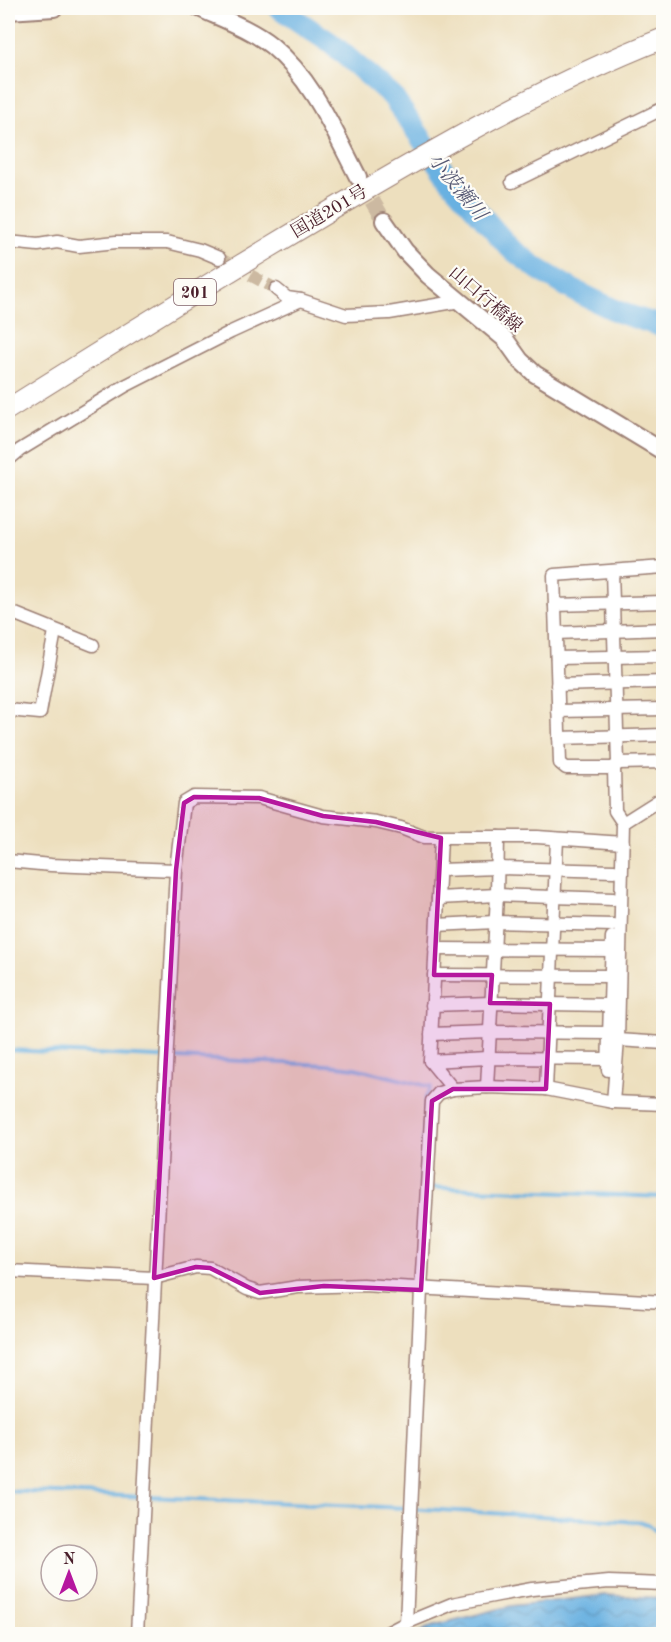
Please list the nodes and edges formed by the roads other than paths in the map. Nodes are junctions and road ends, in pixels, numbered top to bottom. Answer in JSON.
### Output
{"nodes":[{"id":1,"x":54,"y":8,"type":"edge"},
{"id":2,"x":199,"y":8,"type":"edge"},
{"id":3,"x":8,"y":11,"type":"edge"},
{"id":4,"x":663,"y":38,"type":"edge"},
{"id":5,"x":663,"y":108,"type":"edge"},
{"id":6,"x":358,"y":177,"type":"tunnel mouth"},
{"id":7,"x":512,"y":182,"type":"dead end"},
{"id":8,"x":384,"y":221,"type":"tunnel mouth"},
{"id":9,"x":8,"y":242,"type":"edge"},
{"id":10,"x":219,"y":258,"type":"tunnel mouth"},
{"id":11,"x":276,"y":290,"type":"tunnel mouth"},
{"id":12,"x":301,"y":300,"type":"junction"},
{"id":13,"x":459,"y":301,"type":"junction"},
{"id":14,"x":8,"y":409,"type":"edge"},
{"id":15,"x":663,"y":452,"type":"edge"},
{"id":16,"x":8,"y":460,"type":"edge"},
{"id":17,"x":663,"y":567,"type":"edge"},
{"id":18,"x":612,"y":571,"type":"junction"},
{"id":19,"x":663,"y":602,"type":"edge"},
{"id":20,"x":613,"y":603,"type":"junction"},
{"id":21,"x":555,"y":605,"type":"junction"},
{"id":22,"x":8,"y":611,"type":"edge"},
{"id":23,"x":663,"y":629,"type":"edge"},
{"id":24,"x":55,"y":631,"type":"junction"},
{"id":25,"x":614,"y":631,"type":"junction"},
{"id":26,"x":556,"y":633,"type":"junction"},
{"id":27,"x":93,"y":645,"type":"dead end"},
{"id":28,"x":663,"y":656,"type":"edge"},
{"id":29,"x":614,"y":657,"type":"junction"},
{"id":30,"x":557,"y":658,"type":"junction"},
{"id":31,"x":663,"y":682,"type":"edge"},
{"id":32,"x":615,"y":683,"type":"junction"},
{"id":33,"x":557,"y":685,"type":"junction"},
{"id":34,"x":663,"y":709,"type":"edge"},
{"id":35,"x":8,"y":710,"type":"edge"},
{"id":36,"x":616,"y":710,"type":"junction"},
{"id":37,"x":558,"y":711,"type":"junction"},
{"id":38,"x":663,"y":735,"type":"edge"},
{"id":39,"x":617,"y":736,"type":"junction"},
{"id":40,"x":559,"y":738,"type":"junction"},
{"id":41,"x":663,"y":762,"type":"edge"},
{"id":42,"x":616,"y":766,"type":"junction"},
{"id":43,"x":663,"y":797,"type":"edge"},
{"id":44,"x":623,"y":823,"type":"junction"},
{"id":45,"x":498,"y":837,"type":"junction"},
{"id":46,"x":441,"y":838,"type":"junction"},
{"id":47,"x":557,"y":839,"type":"junction"},
{"id":48,"x":619,"y":846,"type":"junction"},
{"id":49,"x":8,"y":861,"type":"edge"},
{"id":50,"x":497,"y":868,"type":"junction"},
{"id":51,"x":556,"y":869,"type":"junction"},
{"id":52,"x":176,"y":870,"type":"junction"},
{"id":53,"x":440,"y":870,"type":"junction"},
{"id":54,"x":614,"y":871,"type":"junction"},
{"id":55,"x":497,"y":895,"type":"junction"},
{"id":56,"x":554,"y":897,"type":"junction"},
{"id":57,"x":438,"y":898,"type":"junction"},
{"id":58,"x":613,"y":899,"type":"junction"},
{"id":59,"x":495,"y":922,"type":"junction"},
{"id":60,"x":553,"y":923,"type":"junction"},
{"id":61,"x":437,"y":925,"type":"junction"},
{"id":62,"x":613,"y":926,"type":"junction"},
{"id":63,"x":552,"y":948,"type":"junction"},
{"id":64,"x":435,"y":949,"type":"junction"},
{"id":65,"x":493,"y":949,"type":"junction"},
{"id":66,"x":612,"y":950,"type":"junction"},
{"id":67,"x":434,"y":975,"type":"junction"},
{"id":68,"x":492,"y":975,"type":"junction"},
{"id":69,"x":551,"y":975,"type":"junction"},
{"id":70,"x":611,"y":976,"type":"junction"},
{"id":71,"x":490,"y":1003,"type":"junction"},
{"id":72,"x":550,"y":1004,"type":"junction"},
{"id":73,"x":432,"y":1005,"type":"junction"},
{"id":74,"x":610,"y":1005,"type":"junction"},
{"id":75,"x":489,"y":1032,"type":"junction"},
{"id":76,"x":548,"y":1032,"type":"junction"},
{"id":77,"x":431,"y":1034,"type":"junction"},
{"id":78,"x":613,"y":1037,"type":"junction"},
{"id":79,"x":663,"y":1043,"type":"edge"},
{"id":80,"x":487,"y":1058,"type":"junction"},
{"id":81,"x":547,"y":1058,"type":"junction"},
{"id":82,"x":608,"y":1059,"type":"junction"},
{"id":83,"x":430,"y":1060,"type":"junction"},
{"id":84,"x":607,"y":1081,"type":"dead end"},
{"id":85,"x":487,"y":1087,"type":"junction"},
{"id":86,"x":453,"y":1089,"type":"junction"},
{"id":87,"x":546,"y":1089,"type":"junction"},
{"id":88,"x":613,"y":1102,"type":"junction"},
{"id":89,"x":663,"y":1104,"type":"edge"},
{"id":90,"x":8,"y":1271,"type":"edge"},
{"id":91,"x":154,"y":1278,"type":"junction"},
{"id":92,"x":421,"y":1290,"type":"junction"},
{"id":93,"x":663,"y":1302,"type":"edge"},
{"id":94,"x":663,"y":1584,"type":"edge"},
{"id":95,"x":406,"y":1623,"type":"junction"},
{"id":96,"x":137,"y":1635,"type":"edge"},
{"id":97,"x":385,"y":1635,"type":"edge"}],
"edges":[{"from":1,"to":3,"type":"main road"},
{"from":2,"to":6,"type":"main road"},
{"from":4,"to":14,"type":"highway","name":"国道201号","number":"201"},
{"from":5,"to":7,"type":"street"},
{"from":8,"to":13,"type":"main road","name":"山口行橋線"},
{"from":9,"to":10,"type":"street"},
{"from":11,"to":12,"type":"street"},
{"from":12,"to":13,"type":"street"},
{"from":12,"to":16,"type":"street"},
{"from":13,"to":15,"type":"main road","name":"山口行橋線"},
{"from":17,"to":18,"type":"street"},
{"from":18,"to":20,"type":"street"},
{"from":18,"to":21,"type":"street"},
{"from":19,"to":20,"type":"street"},
{"from":20,"to":21,"type":"street"},
{"from":20,"to":25,"type":"street"},
{"from":21,"to":26,"type":"street"},
{"from":22,"to":24,"type":"street"},
{"from":23,"to":25,"type":"street"},
{"from":24,"to":27,"type":"street"},
{"from":24,"to":35,"type":"street"},
{"from":25,"to":26,"type":"street"},
{"from":25,"to":29,"type":"street"},
{"from":26,"to":30,"type":"street"},
{"from":28,"to":29,"type":"street"},
{"from":29,"to":30,"type":"street"},
{"from":29,"to":32,"type":"street"},
{"from":30,"to":33,"type":"street"},
{"from":31,"to":32,"type":"street"},
{"from":32,"to":33,"type":"street"},
{"from":32,"to":36,"type":"street"},
{"from":33,"to":37,"type":"street"},
{"from":34,"to":36,"type":"street"},
{"from":36,"to":37,"type":"street"},
{"from":36,"to":39,"type":"street"},
{"from":37,"to":40,"type":"street"},
{"from":38,"to":39,"type":"street"},
{"from":39,"to":40,"type":"street"},
{"from":39,"to":42,"type":"street"},
{"from":40,"to":42,"type":"street"},
{"from":41,"to":42,"type":"street"},
{"from":42,"to":44,"type":"street"},
{"from":43,"to":44,"type":"street"},
{"from":44,"to":48,"type":"street"},
{"from":45,"to":46,"type":"street"},
{"from":45,"to":47,"type":"street"},
{"from":45,"to":50,"type":"street"},
{"from":46,"to":52,"type":"street"},
{"from":46,"to":53,"type":"street"},
{"from":47,"to":48,"type":"street"},
{"from":47,"to":51,"type":"street"},
{"from":48,"to":54,"type":"street"},
{"from":48,"to":78,"type":"street"},
{"from":49,"to":52,"type":"street"},
{"from":50,"to":51,"type":"street"},
{"from":50,"to":53,"type":"street"},
{"from":50,"to":55,"type":"street"},
{"from":51,"to":54,"type":"street"},
{"from":51,"to":56,"type":"street"},
{"from":52,"to":91,"type":"street"},
{"from":53,"to":57,"type":"street"},
{"from":54,"to":58,"type":"street"},
{"from":55,"to":56,"type":"street"},
{"from":55,"to":57,"type":"street"},
{"from":55,"to":59,"type":"street"},
{"from":56,"to":58,"type":"street"},
{"from":56,"to":60,"type":"street"},
{"from":57,"to":61,"type":"street"},
{"from":58,"to":62,"type":"street"},
{"from":59,"to":60,"type":"street"},
{"from":59,"to":61,"type":"street"},
{"from":59,"to":65,"type":"street"},
{"from":60,"to":62,"type":"street"},
{"from":60,"to":63,"type":"street"},
{"from":61,"to":64,"type":"street"},
{"from":62,"to":66,"type":"street"},
{"from":63,"to":65,"type":"street"},
{"from":63,"to":66,"type":"street"},
{"from":63,"to":69,"type":"street"},
{"from":64,"to":65,"type":"street"},
{"from":64,"to":67,"type":"street"},
{"from":65,"to":68,"type":"street"},
{"from":66,"to":70,"type":"street"},
{"from":67,"to":68,"type":"street"},
{"from":67,"to":73,"type":"street"},
{"from":68,"to":69,"type":"street"},
{"from":68,"to":71,"type":"street"},
{"from":69,"to":70,"type":"street"},
{"from":69,"to":72,"type":"street"},
{"from":70,"to":74,"type":"street"},
{"from":71,"to":72,"type":"street"},
{"from":71,"to":73,"type":"street"},
{"from":71,"to":75,"type":"street"},
{"from":72,"to":74,"type":"street"},
{"from":72,"to":76,"type":"street"},
{"from":73,"to":77,"type":"street"},
{"from":74,"to":78,"type":"street"},
{"from":75,"to":76,"type":"street"},
{"from":75,"to":77,"type":"street"},
{"from":75,"to":80,"type":"street"},
{"from":76,"to":78,"type":"street"},
{"from":76,"to":81,"type":"street"},
{"from":77,"to":83,"type":"street"},
{"from":78,"to":79,"type":"street"},
{"from":78,"to":82,"type":"street"},
{"from":78,"to":88,"type":"street"},
{"from":80,"to":81,"type":"street"},
{"from":80,"to":83,"type":"street"},
{"from":80,"to":85,"type":"street"},
{"from":81,"to":82,"type":"street"},
{"from":81,"to":87,"type":"street"},
{"from":82,"to":84,"type":"street"},
{"from":83,"to":86,"type":"street"},
{"from":85,"to":86,"type":"street"},
{"from":85,"to":87,"type":"street"},
{"from":86,"to":92,"type":"street"},
{"from":87,"to":88,"type":"street"},
{"from":88,"to":89,"type":"street"},
{"from":90,"to":91,"type":"street"},
{"from":91,"to":92,"type":"street"},
{"from":91,"to":96,"type":"street"},
{"from":92,"to":93,"type":"street"},
{"from":92,"to":95,"type":"street"},
{"from":94,"to":95,"type":"street"},
{"from":95,"to":97,"type":"street"}]}
